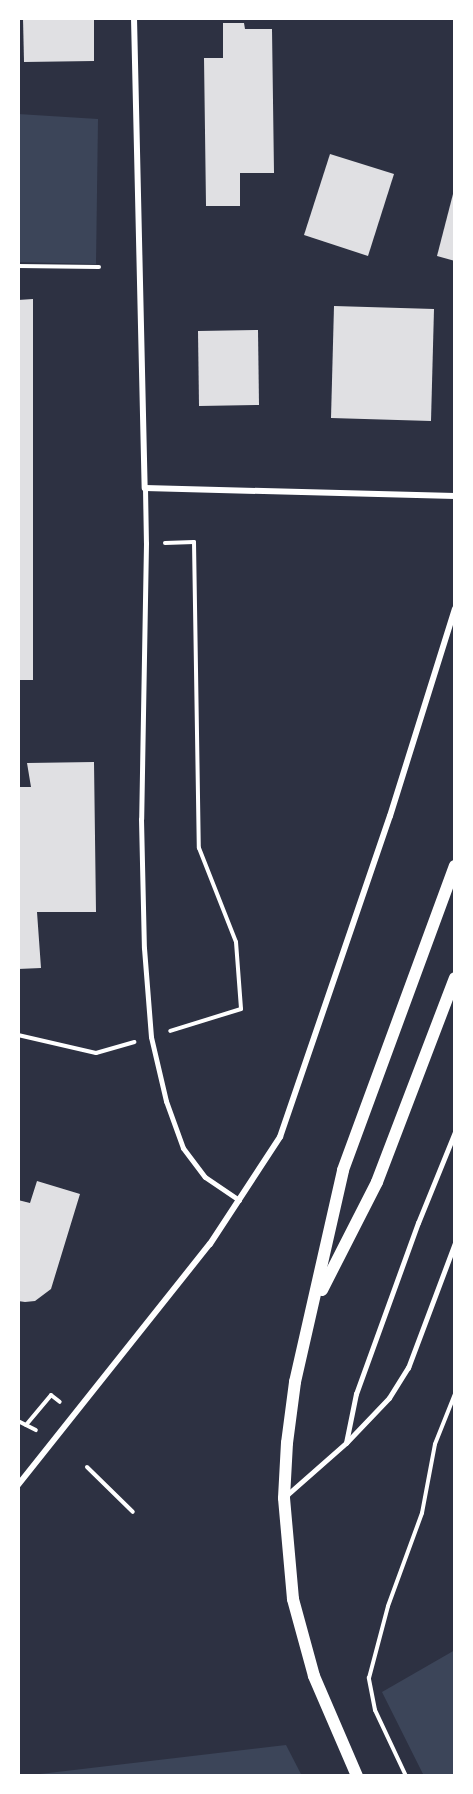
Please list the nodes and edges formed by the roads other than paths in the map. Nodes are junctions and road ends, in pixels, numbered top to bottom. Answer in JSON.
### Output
{"nodes":[{"id":1,"x":134,"y":18,"type":"edge"},
{"id":2,"x":145,"y":488,"type":"junction"},
{"id":3,"x":455,"y":496,"type":"edge"},
{"id":4,"x":455,"y":609,"type":"edge"},
{"id":5,"x":455,"y":866,"type":"edge"},
{"id":6,"x":455,"y":978,"type":"edge"},
{"id":7,"x":455,"y":1132,"type":"edge"},
{"id":8,"x":239,"y":1200,"type":"junction"},
{"id":9,"x":455,"y":1243,"type":"edge"},
{"id":10,"x":315,"y":1304,"type":"junction"},
{"id":11,"x":346,"y":1443,"type":"junction"},
{"id":12,"x":18,"y":1485,"type":"edge"},
{"id":13,"x":284,"y":1498,"type":"junction"},
{"id":14,"x":357,"y":1776,"type":"edge"}],
"edges":[{"from":1,"to":2,"type":"street"},
{"from":2,"to":3,"type":"street"},
{"from":2,"to":8,"type":"street"},
{"from":4,"to":8,"type":"street"},
{"from":5,"to":10,"type":"main road"},
{"from":6,"to":10,"type":"main road"},
{"from":7,"to":11,"type":"lane"},
{"from":8,"to":12,"type":"street"},
{"from":9,"to":11,"type":"lane"},
{"from":10,"to":13,"type":"main road"},
{"from":11,"to":13,"type":"lane"},
{"from":13,"to":14,"type":"main road"}]}
